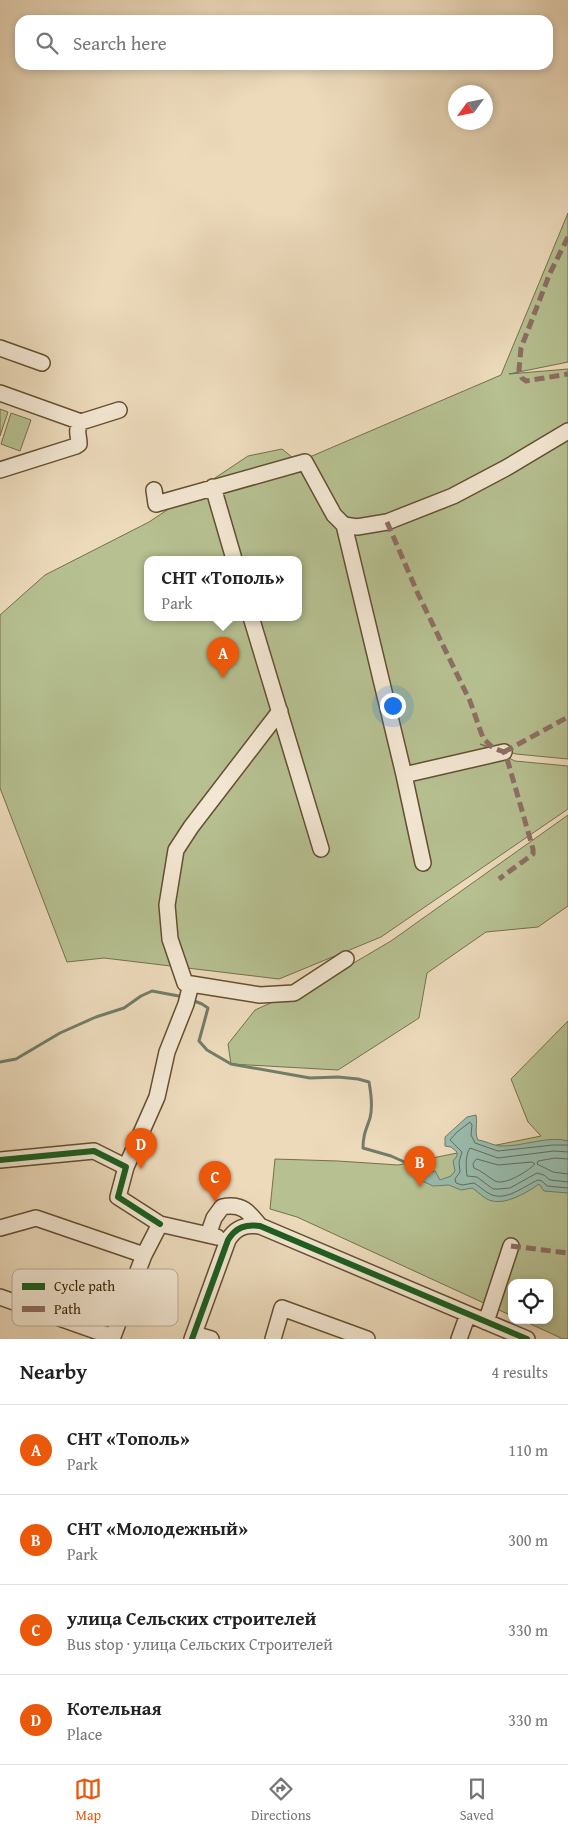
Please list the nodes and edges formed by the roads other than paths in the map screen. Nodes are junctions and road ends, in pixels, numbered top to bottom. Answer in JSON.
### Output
{"nodes":[{"id":1,"x":0,"y":348,"type":"edge"},
{"id":2,"x":42,"y":363,"type":"dead end"},
{"id":3,"x":0,"y":393,"type":"edge"},
{"id":4,"x":119,"y":410,"type":"dead end"},
{"id":5,"x":81,"y":422,"type":"junction"},
{"id":6,"x":568,"y":431,"type":"edge"},
{"id":7,"x":0,"y":470,"type":"edge"},
{"id":8,"x":213,"y":487,"type":"junction"},
{"id":9,"x":154,"y":490,"type":"dead end"},
{"id":10,"x":344,"y":525,"type":"junction"},
{"id":11,"x":233,"y":556,"type":"edge"},
{"id":12,"x":252,"y":621,"type":"edge"},
{"id":13,"x":280,"y":711,"type":"junction"},
{"id":14,"x":504,"y":752,"type":"dead end"},
{"id":15,"x":404,"y":775,"type":"junction"},
{"id":16,"x":321,"y":849,"type":"dead end"},
{"id":17,"x":423,"y":864,"type":"dead end"},
{"id":18,"x":346,"y":960,"type":"dead end"},
{"id":19,"x":189,"y":993,"type":"junction"},
{"id":20,"x":0,"y":1160,"type":"edge"},
{"id":21,"x":126,"y":1167,"type":"junction"},
{"id":22,"x":160,"y":1224,"type":"junction"},
{"id":23,"x":260,"y":1226,"type":"junction"},
{"id":24,"x":0,"y":1228,"type":"edge"},
{"id":25,"x":208,"y":1235,"type":"junction"},
{"id":26,"x":228,"y":1240,"type":"junction"},
{"id":27,"x":512,"y":1246,"type":"dead end"},
{"id":28,"x":144,"y":1255,"type":"junction"},
{"id":29,"x":139,"y":1269,"type":"edge"},
{"id":30,"x":0,"y":1297,"type":"edge"},
{"id":31,"x":12,"y":1301,"type":"edge"},
{"id":32,"x":468,"y":1314,"type":"junction"},
{"id":33,"x":486,"y":1322,"type":"junction"},
{"id":34,"x":80,"y":1326,"type":"edge"},
{"id":35,"x":117,"y":1326,"type":"edge"},
{"id":36,"x":193,"y":1336,"type":"edge"},
{"id":37,"x":113,"y":1338,"type":"edge"},
{"id":38,"x":211,"y":1339,"type":"edge"},
{"id":39,"x":273,"y":1339,"type":"edge"},
{"id":40,"x":367,"y":1339,"type":"edge"},
{"id":41,"x":459,"y":1339,"type":"edge"},
{"id":42,"x":527,"y":1339,"type":"edge"}],
"edges":[{"from":1,"to":2,"type":"street"},
{"from":3,"to":5,"type":"street"},
{"from":4,"to":5,"type":"street"},
{"from":5,"to":7,"type":"street"},
{"from":6,"to":10,"type":"street"},
{"from":8,"to":9,"type":"street"},
{"from":8,"to":10,"type":"street"},
{"from":8,"to":11,"type":"street"},
{"from":10,"to":15,"type":"street"},
{"from":12,"to":13,"type":"street"},
{"from":13,"to":16,"type":"street"},
{"from":13,"to":19,"type":"street"},
{"from":14,"to":15,"type":"street"},
{"from":15,"to":17,"type":"street"},
{"from":18,"to":19,"type":"street"},
{"from":19,"to":21,"type":"street"},
{"from":20,"to":21,"type":"street"},
{"from":21,"to":22,"type":"street"},
{"from":22,"to":25,"type":"street"},
{"from":22,"to":28,"type":"street"},
{"from":23,"to":25,"type":"street"},
{"from":23,"to":26,"type":"street"},
{"from":23,"to":32,"type":"street"},
{"from":24,"to":28,"type":"street"},
{"from":25,"to":26,"type":"street"},
{"from":26,"to":36,"type":"street"},
{"from":27,"to":33,"type":"street"},
{"from":28,"to":29,"type":"street"},
{"from":30,"to":31,"type":"street"},
{"from":32,"to":33,"type":"street"},
{"from":32,"to":41,"type":"street"},
{"from":33,"to":42,"type":"street"},
{"from":34,"to":37,"type":"street"},
{"from":35,"to":37,"type":"street"},
{"from":36,"to":38,"type":"street"},
{"from":39,"to":40,"type":"street"}]}
